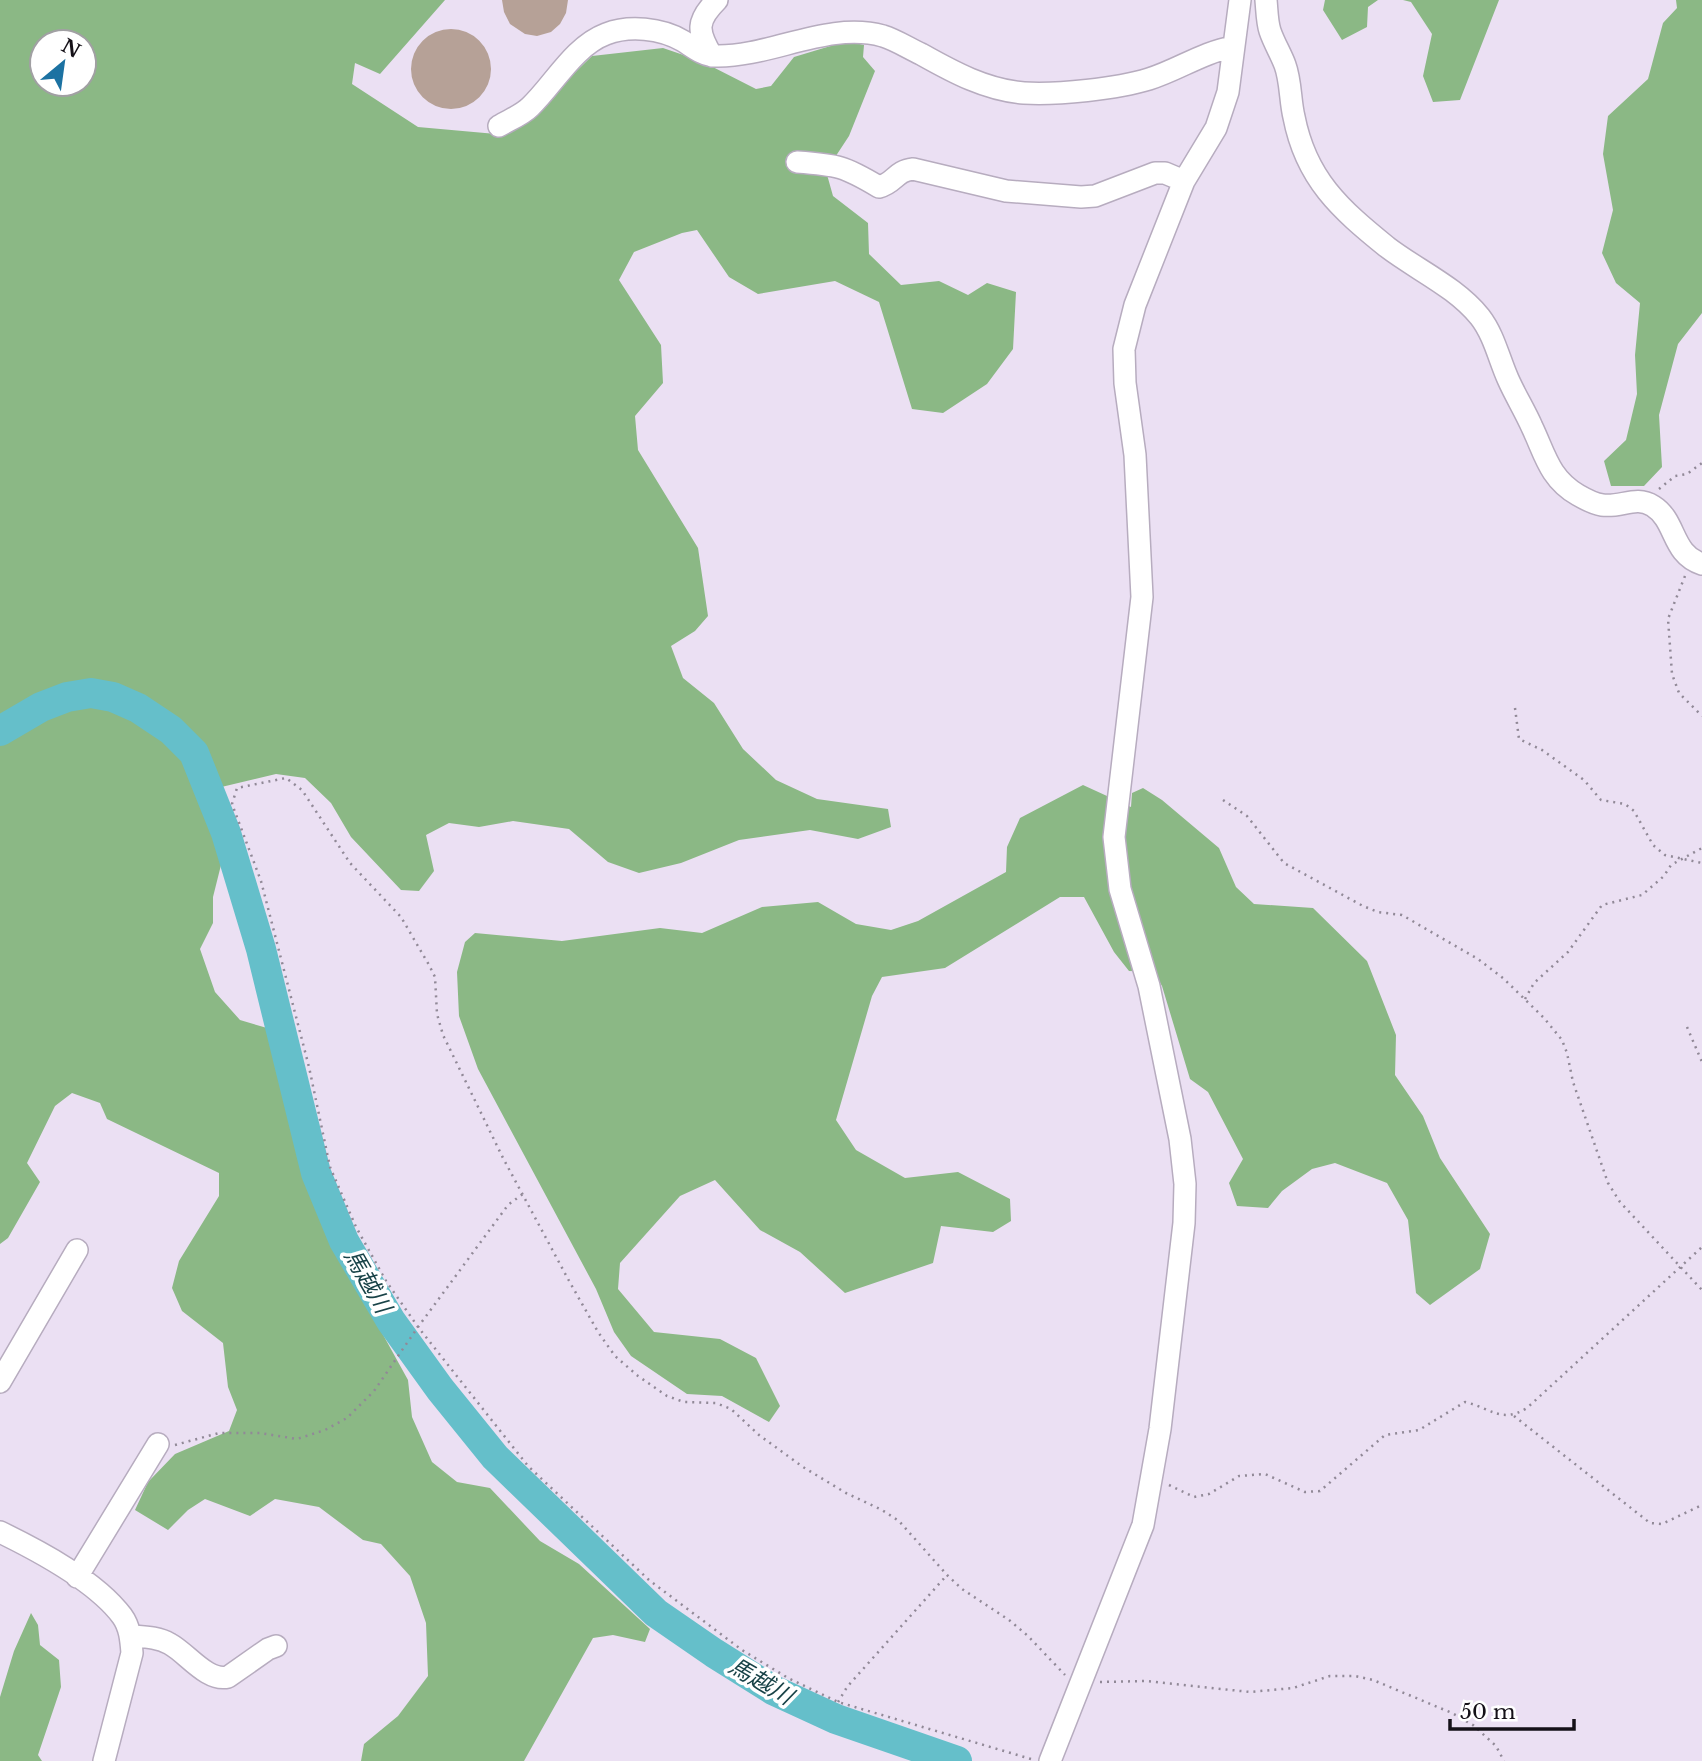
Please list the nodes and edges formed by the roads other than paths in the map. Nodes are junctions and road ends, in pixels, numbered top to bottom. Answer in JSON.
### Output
{"nodes":[{"id":1,"x":717,"y":0,"type":"edge"},
{"id":2,"x":1240,"y":0,"type":"edge"},
{"id":3,"x":1266,"y":0,"type":"edge"},
{"id":4,"x":1233,"y":47,"type":"junction"},
{"id":5,"x":712,"y":56,"type":"junction"},
{"id":6,"x":499,"y":126,"type":"dead end"},
{"id":7,"x":797,"y":163,"type":"dead end"},
{"id":8,"x":1184,"y":181,"type":"junction"},
{"id":9,"x":1697,"y":563,"type":"edge"},
{"id":10,"x":77,"y":1250,"type":"dead end"},
{"id":11,"x":0,"y":1382,"type":"edge"},
{"id":12,"x":158,"y":1444,"type":"road end"},
{"id":13,"x":0,"y":1532,"type":"edge"},
{"id":14,"x":77,"y":1577,"type":"junction"},
{"id":15,"x":131,"y":1636,"type":"junction"},
{"id":16,"x":276,"y":1646,"type":"dead end"},
{"id":17,"x":104,"y":1761,"type":"edge"},
{"id":18,"x":1050,"y":1761,"type":"edge"}],
"edges":[{"from":1,"to":5,"type":"street"},
{"from":2,"to":4,"type":"street"},
{"from":3,"to":9,"type":"street"},
{"from":4,"to":5,"type":"street"},
{"from":4,"to":8,"type":"street"},
{"from":5,"to":6,"type":"street"},
{"from":7,"to":8,"type":"street"},
{"from":8,"to":18,"type":"street"},
{"from":10,"to":11,"type":"street"},
{"from":12,"to":14,"type":"street"},
{"from":13,"to":14,"type":"street"},
{"from":14,"to":15,"type":"street"},
{"from":15,"to":16,"type":"street"},
{"from":15,"to":17,"type":"street"}]}
